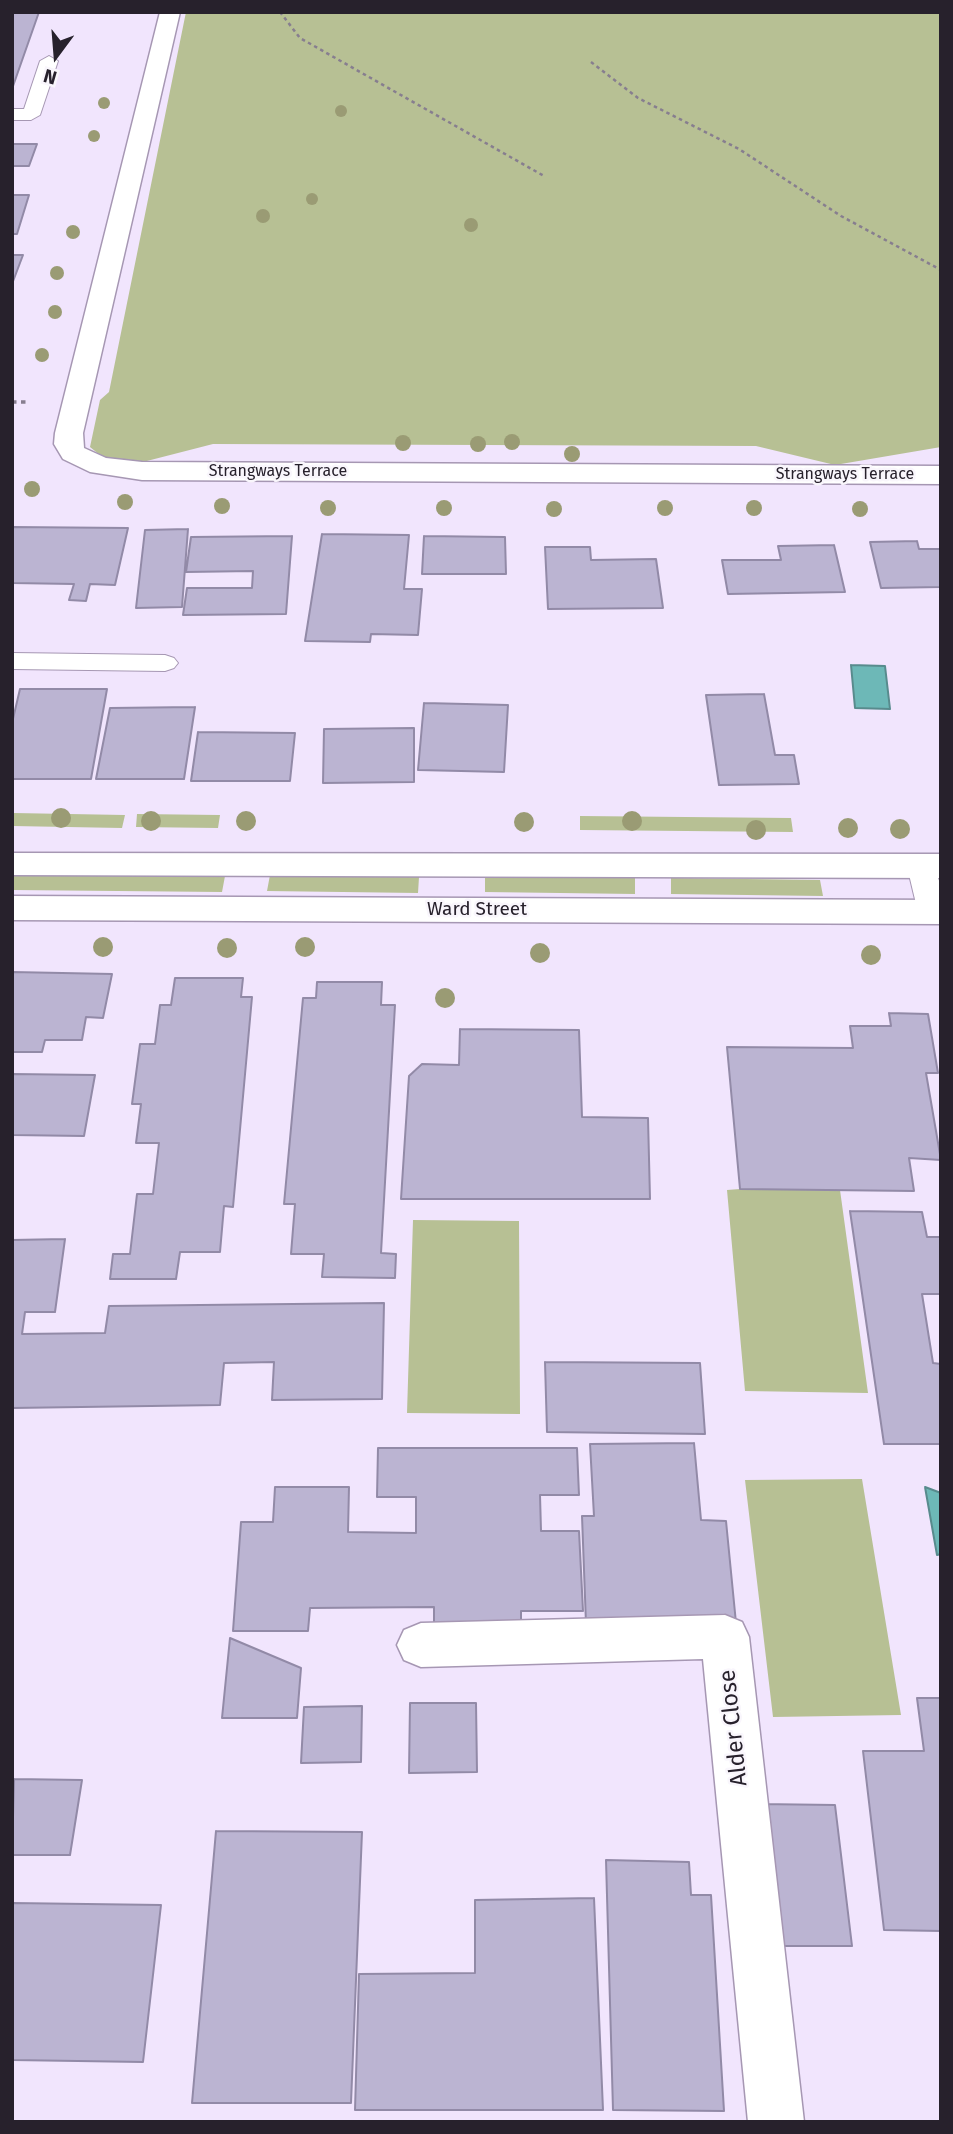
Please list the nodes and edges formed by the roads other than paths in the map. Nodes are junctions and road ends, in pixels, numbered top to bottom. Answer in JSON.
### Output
{"nodes":[{"id":1,"x":170,"y":12,"type":"edge"},
{"id":2,"x":49,"y":61,"type":"dead end"},
{"id":3,"x":12,"y":114,"type":"edge"},
{"id":4,"x":941,"y":475,"type":"edge"},
{"id":5,"x":12,"y":661,"type":"edge"},
{"id":6,"x":165,"y":663,"type":"dead end"},
{"id":7,"x":12,"y":864,"type":"edge"},
{"id":8,"x":931,"y":866,"type":"edge"},
{"id":9,"x":12,"y":908,"type":"edge"},
{"id":10,"x":937,"y":912,"type":"edge"},
{"id":11,"x":421,"y":1645,"type":"dead end"},
{"id":12,"x":776,"y":2122,"type":"edge"}],
"edges":[{"from":1,"to":4,"type":"street","name":"Strangways Terrace"},
{"from":2,"to":3,"type":"lane"},
{"from":5,"to":6,"type":"lane"},
{"from":7,"to":8,"type":"street"},
{"from":8,"to":10,"type":"lane"},
{"from":9,"to":10,"type":"street","name":"Ward Street"},
{"from":11,"to":12,"type":"street","name":"Alder Close"}]}
